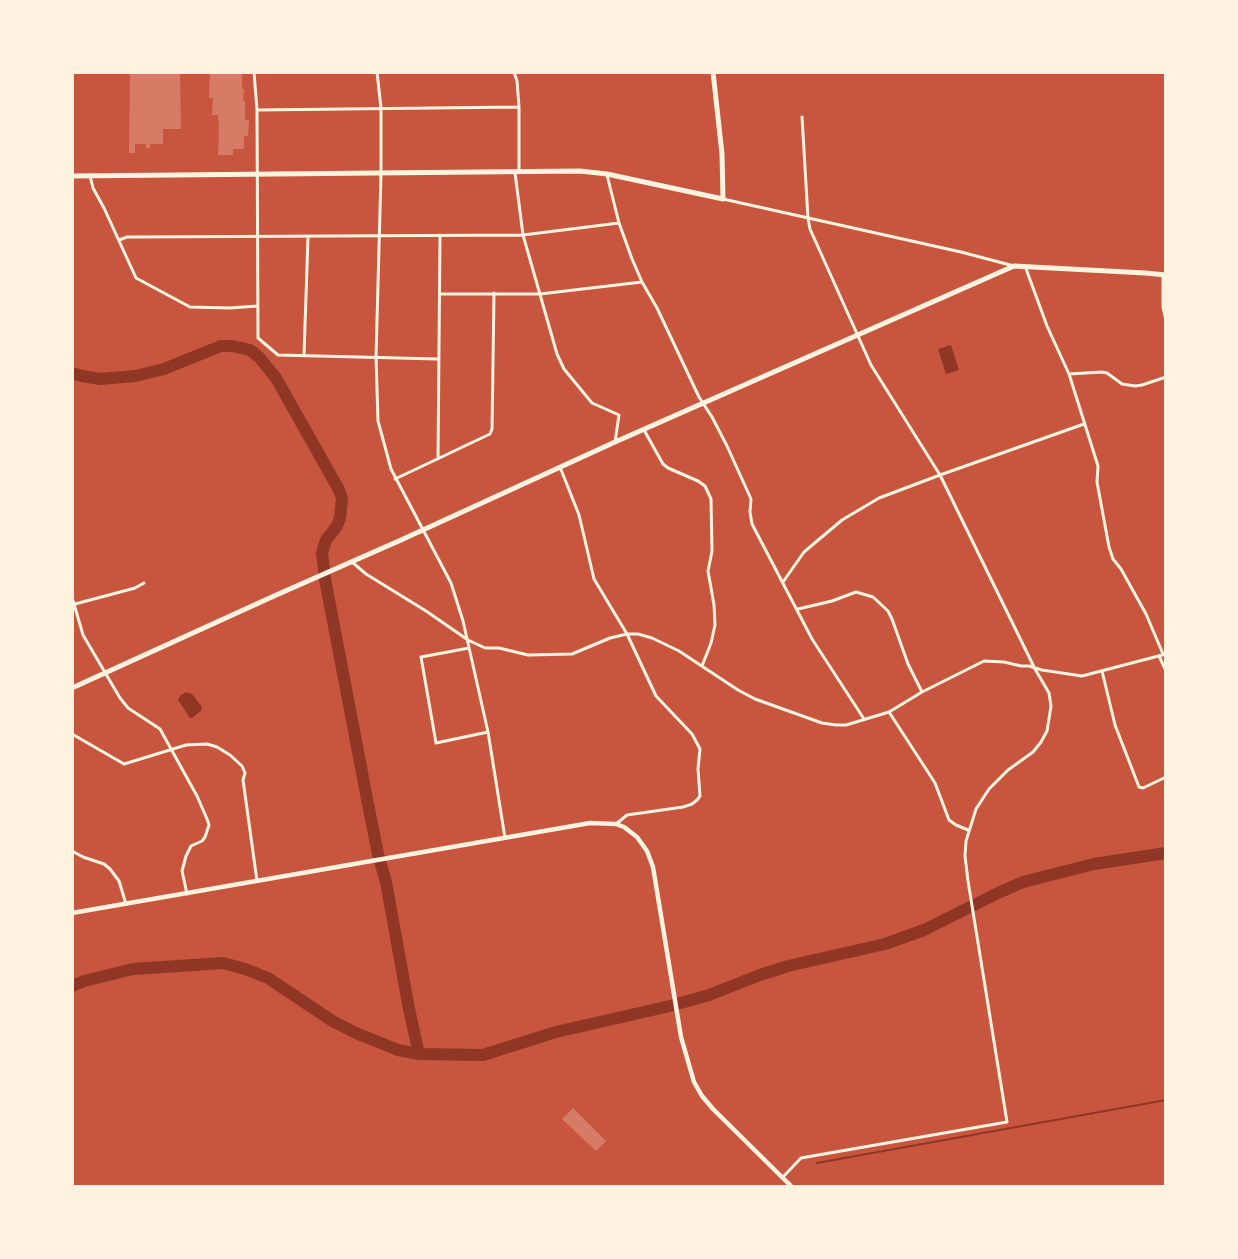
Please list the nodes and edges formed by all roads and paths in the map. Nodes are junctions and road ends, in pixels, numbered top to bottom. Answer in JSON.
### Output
{"nodes":[{"id":1,"x":254,"y":72,"type":"edge"},
{"id":2,"x":377,"y":72,"type":"edge"},
{"id":3,"x":514,"y":72,"type":"edge"},
{"id":4,"x":713,"y":72,"type":"edge"},
{"id":5,"x":519,"y":107,"type":"junction"},
{"id":6,"x":381,"y":108,"type":"junction"},
{"id":7,"x":257,"y":110,"type":"junction"},
{"id":8,"x":802,"y":116,"type":"dead end"},
{"id":9,"x":517,"y":173,"type":"junction"},
{"id":10,"x":381,"y":174,"type":"junction"},
{"id":11,"x":607,"y":174,"type":"junction"},
{"id":12,"x":256,"y":175,"type":"junction"},
{"id":13,"x":72,"y":176,"type":"edge"},
{"id":14,"x":90,"y":176,"type":"junction"},
{"id":15,"x":723,"y":199,"type":"junction"},
{"id":16,"x":808,"y":218,"type":"junction"},
{"id":17,"x":619,"y":223,"type":"junction"},
{"id":18,"x":523,"y":235,"type":"junction"},
{"id":19,"x":380,"y":236,"type":"junction"},
{"id":20,"x":440,"y":236,"type":"junction"},
{"id":21,"x":257,"y":237,"type":"junction"},
{"id":22,"x":308,"y":237,"type":"junction"},
{"id":23,"x":119,"y":240,"type":"junction"},
{"id":24,"x":1014,"y":266,"type":"junction"},
{"id":25,"x":1025,"y":266,"type":"junction"},
{"id":26,"x":1164,"y":275,"type":"edge"},
{"id":27,"x":642,"y":282,"type":"junction"},
{"id":28,"x":494,"y":293,"type":"junction"},
{"id":29,"x":440,"y":294,"type":"junction"},
{"id":30,"x":540,"y":294,"type":"junction"},
{"id":31,"x":258,"y":306,"type":"junction"},
{"id":32,"x":1166,"y":321,"type":"edge"},
{"id":33,"x":857,"y":335,"type":"junction"},
{"id":34,"x":304,"y":355,"type":"junction"},
{"id":35,"x":376,"y":358,"type":"junction"},
{"id":36,"x":438,"y":359,"type":"junction"},
{"id":37,"x":1068,"y":374,"type":"junction"},
{"id":38,"x":1166,"y":377,"type":"edge"},
{"id":39,"x":703,"y":403,"type":"junction"},
{"id":40,"x":1084,"y":424,"type":"junction"},
{"id":41,"x":644,"y":430,"type":"junction"},
{"id":42,"x":615,"y":442,"type":"junction"},
{"id":43,"x":438,"y":459,"type":"junction"},
{"id":44,"x":560,"y":468,"type":"junction"},
{"id":45,"x":940,"y":475,"type":"junction"},
{"id":46,"x":395,"y":479,"type":"junction"},
{"id":47,"x":423,"y":530,"type":"junction"},
{"id":48,"x":352,"y":562,"type":"junction"},
{"id":49,"x":783,"y":582,"type":"junction"},
{"id":50,"x":144,"y":583,"type":"dead end"},
{"id":51,"x":72,"y":597,"type":"edge"},
{"id":52,"x":75,"y":604,"type":"junction"},
{"id":53,"x":798,"y":609,"type":"junction"},
{"id":54,"x":626,"y":634,"type":"junction"},
{"id":55,"x":468,"y":640,"type":"junction"},
{"id":56,"x":469,"y":648,"type":"junction"},
{"id":57,"x":1164,"y":654,"type":"edge"},
{"id":58,"x":1159,"y":656,"type":"junction"},
{"id":59,"x":702,"y":666,"type":"junction"},
{"id":60,"x":1035,"y":669,"type":"junction"},
{"id":61,"x":1102,"y":671,"type":"junction"},
{"id":62,"x":1166,"y":671,"type":"edge"},
{"id":63,"x":106,"y":673,"type":"junction"},
{"id":64,"x":72,"y":688,"type":"edge"},
{"id":65,"x":922,"y":692,"type":"junction"},
{"id":66,"x":889,"y":712,"type":"junction"},
{"id":67,"x":864,"y":719,"type":"junction"},
{"id":68,"x":488,"y":732,"type":"junction"},
{"id":69,"x":72,"y":734,"type":"edge"},
{"id":70,"x":172,"y":750,"type":"junction"},
{"id":71,"x":1166,"y":777,"type":"edge"},
{"id":72,"x":616,"y":824,"type":"junction"},
{"id":73,"x":968,"y":830,"type":"junction"},
{"id":74,"x":505,"y":838,"type":"junction"},
{"id":75,"x":72,"y":851,"type":"edge"},
{"id":76,"x":257,"y":881,"type":"junction"},
{"id":77,"x":187,"y":894,"type":"junction"},
{"id":78,"x":126,"y":904,"type":"junction"},
{"id":79,"x":72,"y":913,"type":"edge"},
{"id":80,"x":782,"y":1178,"type":"junction"},
{"id":81,"x":791,"y":1186,"type":"edge"}],
"edges":[{"from":1,"to":7,"type":"street"},
{"from":2,"to":6,"type":"street"},
{"from":3,"to":5,"type":"street"},
{"from":4,"to":15,"type":"main road"},
{"from":5,"to":6,"type":"street"},
{"from":5,"to":9,"type":"street"},
{"from":6,"to":7,"type":"street"},
{"from":6,"to":10,"type":"street"},
{"from":7,"to":12,"type":"street"},
{"from":8,"to":16,"type":"street"},
{"from":9,"to":10,"type":"main road"},
{"from":9,"to":11,"type":"main road"},
{"from":9,"to":18,"type":"street"},
{"from":10,"to":12,"type":"main road"},
{"from":10,"to":19,"type":"street"},
{"from":11,"to":15,"type":"main road"},
{"from":11,"to":17,"type":"street"},
{"from":12,"to":14,"type":"main road"},
{"from":12,"to":21,"type":"street"},
{"from":13,"to":14,"type":"main road"},
{"from":14,"to":23,"type":"street"},
{"from":15,"to":16,"type":"street"},
{"from":16,"to":24,"type":"street"},
{"from":16,"to":33,"type":"street"},
{"from":17,"to":18,"type":"street"},
{"from":17,"to":27,"type":"street"},
{"from":18,"to":20,"type":"street"},
{"from":18,"to":30,"type":"street"},
{"from":19,"to":20,"type":"street"},
{"from":19,"to":22,"type":"street"},
{"from":19,"to":35,"type":"street"},
{"from":20,"to":29,"type":"street"},
{"from":21,"to":22,"type":"street"},
{"from":21,"to":23,"type":"street"},
{"from":21,"to":31,"type":"street"},
{"from":22,"to":34,"type":"street"},
{"from":23,"to":31,"type":"street"},
{"from":24,"to":25,"type":"main road"},
{"from":24,"to":33,"type":"main road"},
{"from":25,"to":26,"type":"main road"},
{"from":25,"to":37,"type":"street"},
{"from":26,"to":32,"type":"street"},
{"from":27,"to":30,"type":"street"},
{"from":27,"to":39,"type":"street"},
{"from":28,"to":29,"type":"street"},
{"from":28,"to":30,"type":"street"},
{"from":28,"to":43,"type":"street"},
{"from":29,"to":36,"type":"street"},
{"from":30,"to":42,"type":"street"},
{"from":31,"to":34,"type":"street"},
{"from":33,"to":39,"type":"main road"},
{"from":33,"to":45,"type":"street"},
{"from":34,"to":35,"type":"street"},
{"from":35,"to":36,"type":"street"},
{"from":35,"to":46,"type":"street"},
{"from":36,"to":43,"type":"street"},
{"from":37,"to":38,"type":"street"},
{"from":37,"to":40,"type":"street"},
{"from":39,"to":41,"type":"main road"},
{"from":39,"to":49,"type":"street"},
{"from":40,"to":45,"type":"street"},
{"from":40,"to":57,"type":"street"},
{"from":41,"to":42,"type":"main road"},
{"from":41,"to":59,"type":"street"},
{"from":42,"to":44,"type":"main road"},
{"from":43,"to":46,"type":"street"},
{"from":44,"to":47,"type":"main road"},
{"from":44,"to":54,"type":"street"},
{"from":45,"to":49,"type":"street"},
{"from":45,"to":60,"type":"street"},
{"from":46,"to":47,"type":"street"},
{"from":47,"to":48,"type":"main road"},
{"from":47,"to":55,"type":"street"},
{"from":48,"to":55,"type":"street"},
{"from":48,"to":63,"type":"main road"},
{"from":49,"to":53,"type":"street"},
{"from":50,"to":52,"type":"street"},
{"from":51,"to":52,"type":"street"},
{"from":52,"to":63,"type":"street"},
{"from":53,"to":65,"type":"street"},
{"from":53,"to":67,"type":"street"},
{"from":54,"to":55,"type":"street"},
{"from":54,"to":59,"type":"street"},
{"from":54,"to":72,"type":"street"},
{"from":55,"to":56,"type":"street"},
{"from":56,"to":68,"type":"street"},
{"from":56,"to":68,"type":"street"},
{"from":57,"to":58,"type":"street"},
{"from":58,"to":61,"type":"street"},
{"from":58,"to":62,"type":"street"},
{"from":59,"to":67,"type":"street"},
{"from":60,"to":61,"type":"street"},
{"from":60,"to":65,"type":"street"},
{"from":60,"to":73,"type":"street"},
{"from":61,"to":71,"type":"street"},
{"from":63,"to":64,"type":"main road"},
{"from":63,"to":70,"type":"street"},
{"from":65,"to":66,"type":"street"},
{"from":66,"to":67,"type":"street"},
{"from":66,"to":73,"type":"street"},
{"from":68,"to":74,"type":"street"},
{"from":69,"to":70,"type":"street"},
{"from":70,"to":76,"type":"street"},
{"from":70,"to":77,"type":"street"},
{"from":72,"to":74,"type":"street"},
{"from":72,"to":80,"type":"street"},
{"from":73,"to":80,"type":"street"},
{"from":74,"to":76,"type":"street"},
{"from":75,"to":78,"type":"street"},
{"from":76,"to":77,"type":"street"},
{"from":77,"to":78,"type":"street"},
{"from":78,"to":79,"type":"street"},
{"from":80,"to":81,"type":"street"}]}
